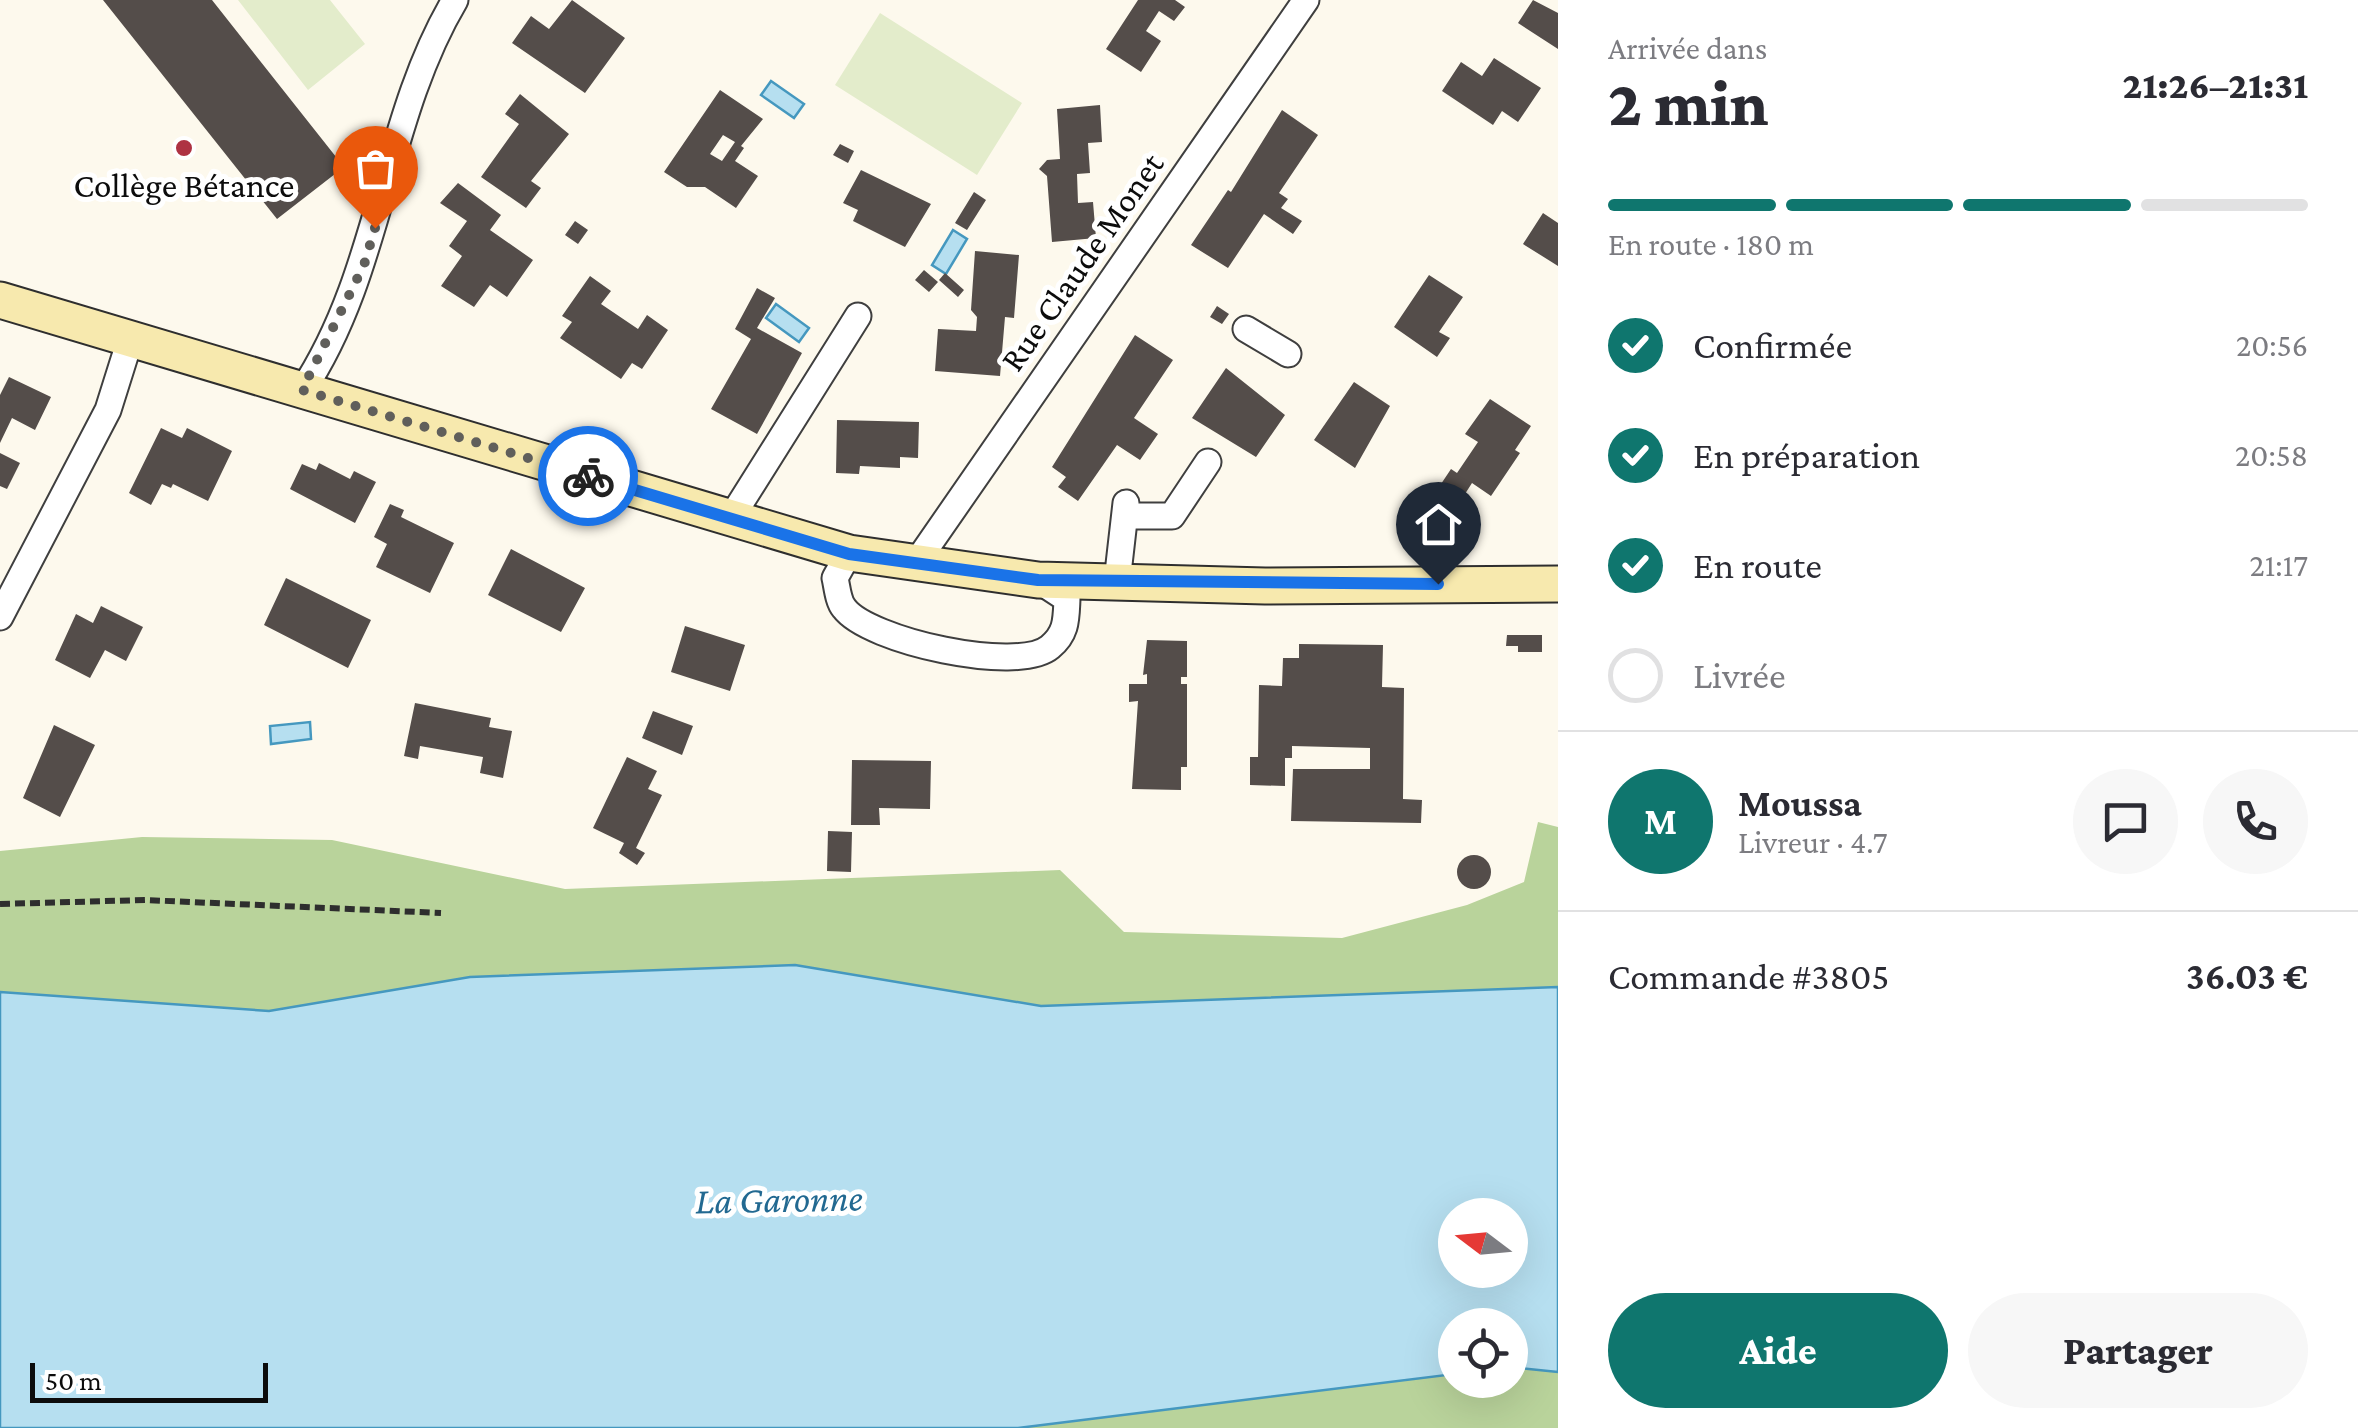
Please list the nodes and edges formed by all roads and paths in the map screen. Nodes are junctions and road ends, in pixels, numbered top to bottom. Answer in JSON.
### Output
{"nodes":[{"id":1,"x":455,"y":0,"type":"edge"},
{"id":2,"x":1306,"y":0,"type":"edge"},
{"id":3,"x":0,"y":300,"type":"edge"},
{"id":4,"x":858,"y":316,"type":"dead end"},
{"id":5,"x":1246,"y":329,"type":"dead end"},
{"id":6,"x":130,"y":340,"type":"junction"},
{"id":7,"x":1288,"y":354,"type":"dead end"},
{"id":8,"x":302,"y":390,"type":"junction"},
{"id":9,"x":1208,"y":462,"type":"dead end"},
{"id":10,"x":731,"y":518,"type":"junction"},
{"id":11,"x":849,"y":554,"type":"junction"},
{"id":12,"x":916,"y":563,"type":"junction"},
{"id":13,"x":1038,"y":580,"type":"junction"},
{"id":14,"x":1117,"y":582,"type":"junction"},
{"id":15,"x":1558,"y":584,"type":"edge"},
{"id":16,"x":0,"y":617,"type":"edge"},
{"id":17,"x":0,"y":904,"type":"edge"},
{"id":18,"x":441,"y":913,"type":"dead end"}],
"edges":[{"from":1,"to":8,"type":"street"},
{"from":2,"to":12,"type":"street","name":"Rue Claude Monet"},
{"from":3,"to":6,"type":"street"},
{"from":4,"to":10,"type":"street"},
{"from":5,"to":7,"type":"street"},
{"from":6,"to":8,"type":"street"},
{"from":6,"to":16,"type":"street"},
{"from":8,"to":10,"type":"street"},
{"from":9,"to":14,"type":"street"},
{"from":10,"to":11,"type":"street"},
{"from":11,"to":12,"type":"street"},
{"from":11,"to":13,"type":"street"},
{"from":12,"to":13,"type":"street"},
{"from":13,"to":14,"type":"street"},
{"from":14,"to":15,"type":"street"},
{"from":17,"to":18,"type":"path"}]}
